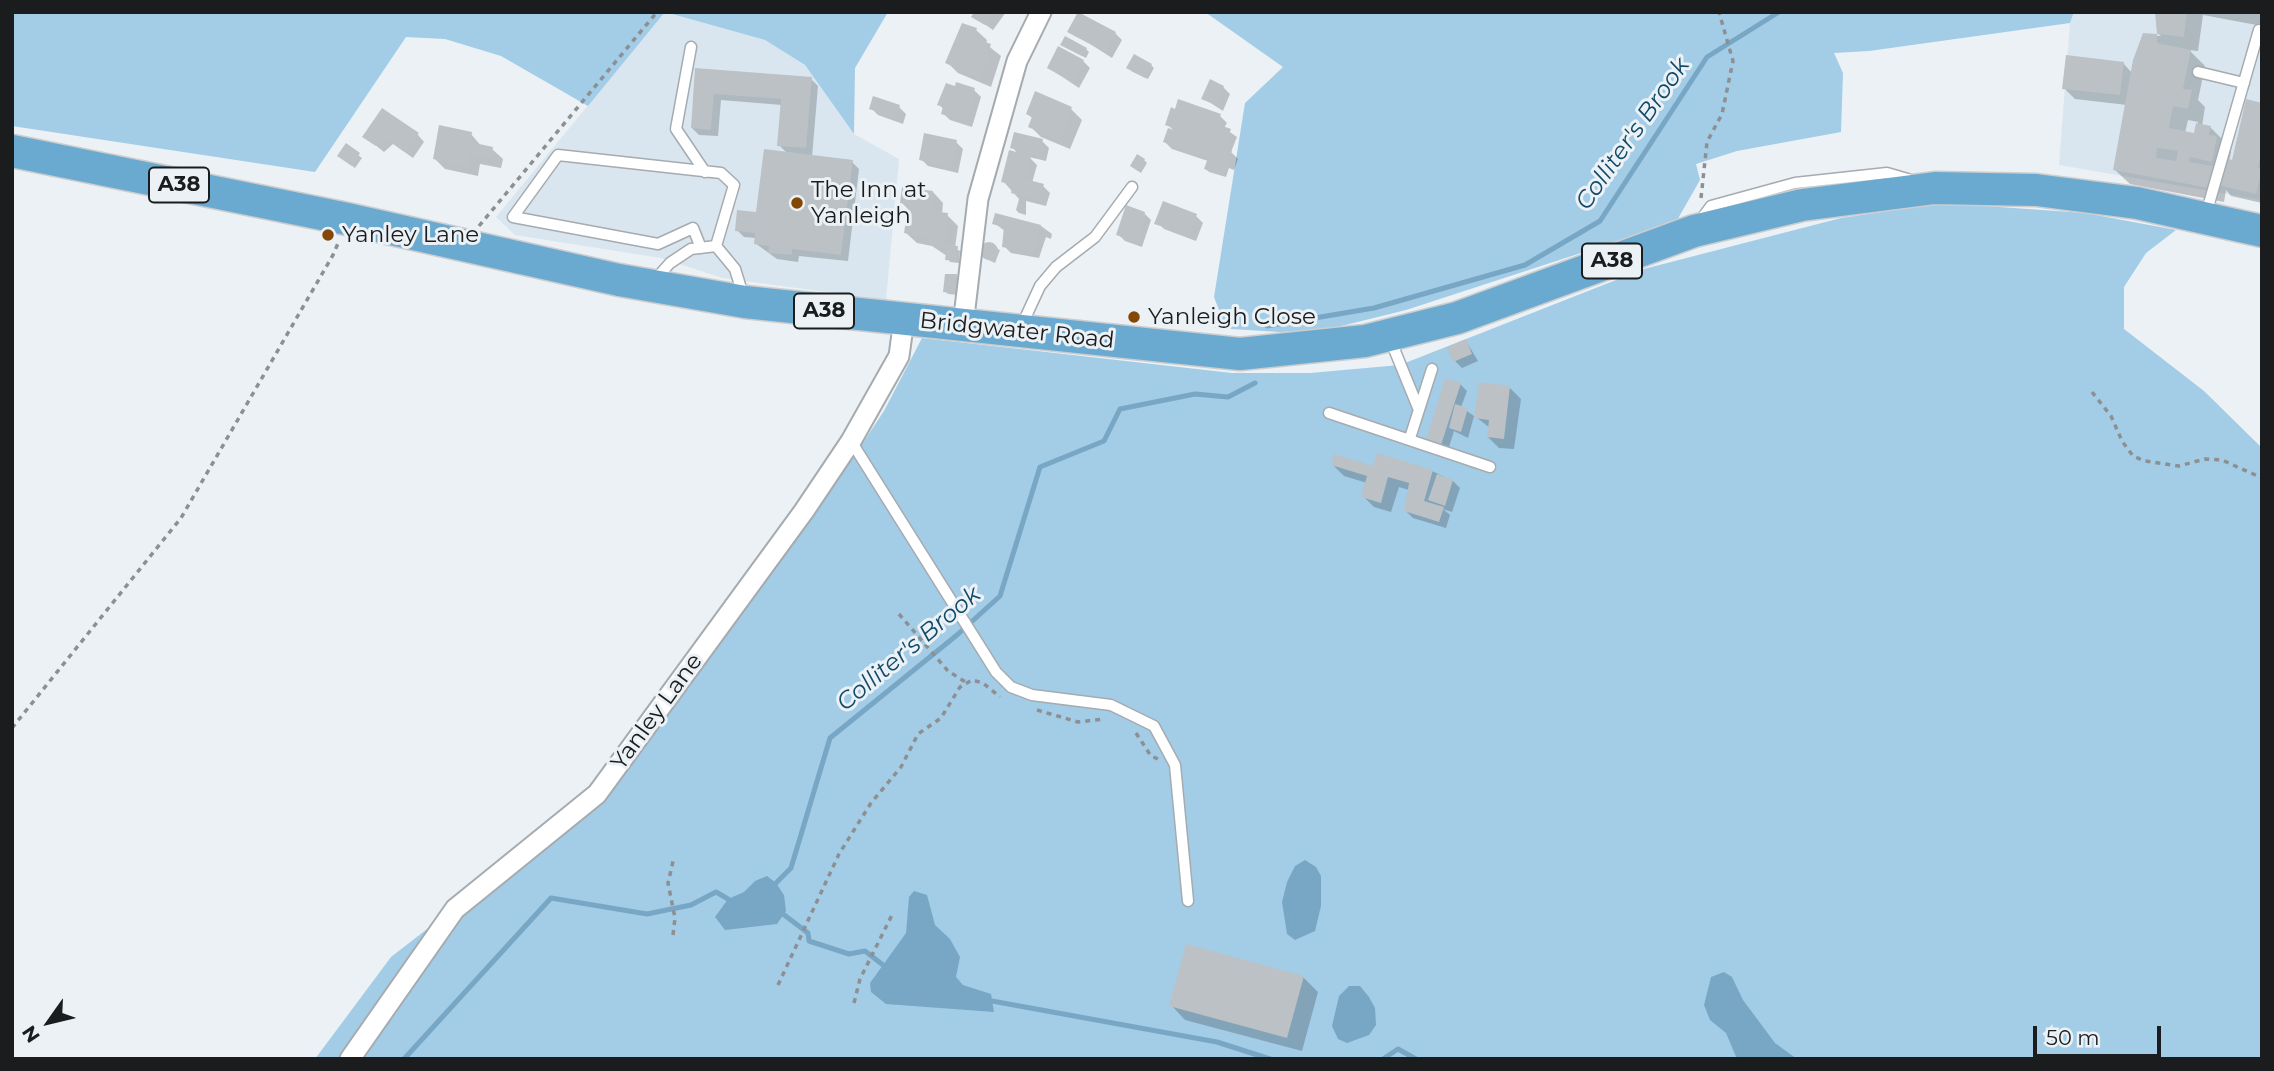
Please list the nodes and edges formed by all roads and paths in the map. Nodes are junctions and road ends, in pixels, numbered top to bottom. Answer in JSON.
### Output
{"nodes":[{"id":1,"x":657,"y":12,"type":"edge"},
{"id":2,"x":1041,"y":12,"type":"edge"},
{"id":3,"x":1719,"y":12,"type":"edge"},
{"id":4,"x":2259,"y":30,"type":"dead end"},
{"id":5,"x":691,"y":47,"type":"dead end"},
{"id":6,"x":2198,"y":72,"type":"dead end"},
{"id":7,"x":2244,"y":83,"type":"junction"},
{"id":8,"x":12,"y":151,"type":"edge"},
{"id":9,"x":705,"y":172,"type":"junction"},
{"id":10,"x":1132,"y":187,"type":"dead end"},
{"id":11,"x":2205,"y":218,"type":"junction"},
{"id":12,"x":347,"y":219,"type":"junction"},
{"id":13,"x":1694,"y":231,"type":"junction"},
{"id":14,"x":2262,"y":231,"type":"edge"},
{"id":15,"x":462,"y":246,"type":"junction"},
{"id":16,"x":716,"y":246,"type":"junction"},
{"id":17,"x":701,"y":248,"type":"junction"},
{"id":18,"x":650,"y":286,"type":"junction"},
{"id":19,"x":745,"y":302,"type":"junction"},
{"id":20,"x":904,"y":319,"type":"junction"},
{"id":21,"x":963,"y":325,"type":"junction"},
{"id":22,"x":1019,"y":331,"type":"junction"},
{"id":23,"x":1388,"y":335,"type":"junction"},
{"id":24,"x":1432,"y":369,"type":"dead end"},
{"id":25,"x":2092,"y":392,"type":"dead end"},
{"id":26,"x":1419,"y":410,"type":"junction"},
{"id":27,"x":1329,"y":413,"type":"dead end"},
{"id":28,"x":1410,"y":438,"type":"junction"},
{"id":29,"x":851,"y":441,"type":"junction"},
{"id":30,"x":1490,"y":467,"type":"dead end"},
{"id":31,"x":2262,"y":478,"type":"edge"},
{"id":32,"x":899,"y":614,"type":"dead end"},
{"id":33,"x":967,"y":683,"type":"junction"},
{"id":34,"x":1001,"y":698,"type":"dead end"},
{"id":35,"x":1036,"y":710,"type":"dead end"},
{"id":36,"x":1113,"y":721,"type":"dead end"},
{"id":37,"x":12,"y":727,"type":"edge"},
{"id":38,"x":1128,"y":728,"type":"dead end"},
{"id":39,"x":1161,"y":760,"type":"dead end"},
{"id":40,"x":674,"y":857,"type":"dead end"},
{"id":41,"x":1188,"y":901,"type":"dead end"},
{"id":42,"x":892,"y":915,"type":"dead end"},
{"id":43,"x":673,"y":935,"type":"dead end"},
{"id":44,"x":778,"y":985,"type":"dead end"},
{"id":45,"x":854,"y":1003,"type":"dead end"},
{"id":46,"x":350,"y":1059,"type":"edge"}],
"edges":[{"from":1,"to":15,"type":"path"},
{"from":2,"to":21,"type":"street"},
{"from":3,"to":13,"type":"path"},
{"from":4,"to":7,"type":"lane"},
{"from":5,"to":9,"type":"lane"},
{"from":6,"to":7,"type":"lane"},
{"from":7,"to":11,"type":"lane"},
{"from":8,"to":12,"type":"highway","name":"Bridgwater Road","number":"A38"},
{"from":9,"to":16,"type":"lane"},
{"from":9,"to":17,"type":"lane"},
{"from":10,"to":22,"type":"lane"},
{"from":11,"to":13,"type":"highway","name":"Bridgwater Road","number":"A38"},
{"from":11,"to":14,"type":"highway","name":"Bridgwater Road","number":"A38"},
{"from":12,"to":15,"type":"highway","name":"Bridgwater Road","number":"A38"},
{"from":12,"to":37,"type":"path"},
{"from":13,"to":23,"type":"highway","name":"Bridgwater Road","number":"A38"},
{"from":15,"to":18,"type":"highway","name":"Bridgwater Road","number":"A38"},
{"from":16,"to":17,"type":"lane"},
{"from":16,"to":19,"type":"lane"},
{"from":17,"to":18,"type":"lane"},
{"from":18,"to":19,"type":"highway","name":"Bridgwater Road","number":"A38"},
{"from":19,"to":20,"type":"highway","name":"Bridgwater Road","number":"A38"},
{"from":20,"to":21,"type":"highway","name":"Bridgwater Road","number":"A38"},
{"from":20,"to":29,"type":"street","name":"Yanley Lane"},
{"from":21,"to":22,"type":"highway","name":"Bridgwater Road","number":"A38"},
{"from":22,"to":23,"type":"highway","name":"Bridgwater Road","number":"A38"},
{"from":23,"to":26,"type":"lane"},
{"from":24,"to":26,"type":"lane"},
{"from":25,"to":31,"type":"path"},
{"from":26,"to":28,"type":"lane"},
{"from":27,"to":28,"type":"lane"},
{"from":28,"to":30,"type":"lane"},
{"from":29,"to":41,"type":"lane"},
{"from":29,"to":46,"type":"street","name":"Yanley Lane"},
{"from":32,"to":33,"type":"path"},
{"from":33,"to":34,"type":"path"},
{"from":33,"to":44,"type":"path"},
{"from":35,"to":36,"type":"path"},
{"from":38,"to":39,"type":"path"},
{"from":40,"to":43,"type":"path"},
{"from":42,"to":45,"type":"path"}]}
